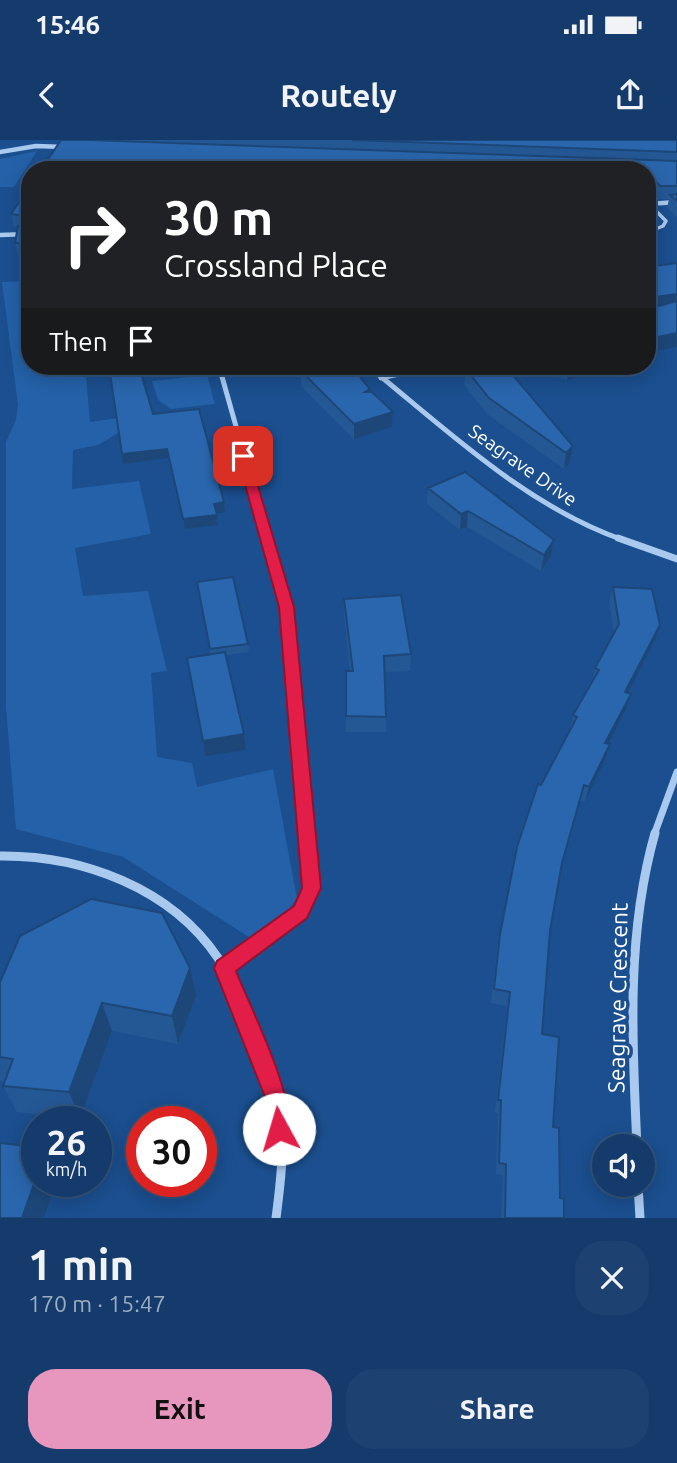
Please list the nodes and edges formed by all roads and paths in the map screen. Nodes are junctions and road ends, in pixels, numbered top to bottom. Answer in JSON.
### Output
{"nodes":[{"id":1,"x":65,"y":147,"type":"edge"},
{"id":2,"x":0,"y":152,"type":"edge"},
{"id":3,"x":677,"y":202,"type":"edge"},
{"id":4,"x":656,"y":203,"type":"edge"},
{"id":5,"x":656,"y":212,"type":"edge"},
{"id":6,"x":656,"y":229,"type":"edge"},
{"id":7,"x":0,"y":234,"type":"edge"},
{"id":8,"x":21,"y":234,"type":"edge"},
{"id":9,"x":222,"y":375,"type":"edge"},
{"id":10,"x":378,"y":375,"type":"edge"},
{"id":11,"x":394,"y":375,"type":"edge"},
{"id":12,"x":381,"y":378,"type":"junction"},
{"id":13,"x":677,"y":559,"type":"edge"},
{"id":14,"x":677,"y":772,"type":"edge"},
{"id":15,"x":0,"y":856,"type":"edge"},
{"id":16,"x":224,"y":968,"type":"junction"},
{"id":17,"x":637,"y":1134,"type":"edge"},
{"id":18,"x":639,"y":1197,"type":"edge"},
{"id":19,"x":276,"y":1218,"type":"edge"},
{"id":20,"x":640,"y":1218,"type":"edge"}],
"edges":[{"from":1,"to":2,"type":"street"},
{"from":3,"to":4,"type":"street"},
{"from":5,"to":6,"type":"lane"},
{"from":7,"to":8,"type":"street"},
{"from":9,"to":16,"type":"street"},
{"from":10,"to":12,"type":"street","name":"Seagrave Drive"},
{"from":11,"to":12,"type":"street"},
{"from":12,"to":13,"type":"street","name":"Seagrave Drive"},
{"from":14,"to":17,"type":"street","name":"Seagrave Crescent"},
{"from":15,"to":16,"type":"street"},
{"from":16,"to":19,"type":"street"},
{"from":18,"to":20,"type":"street"}]}
